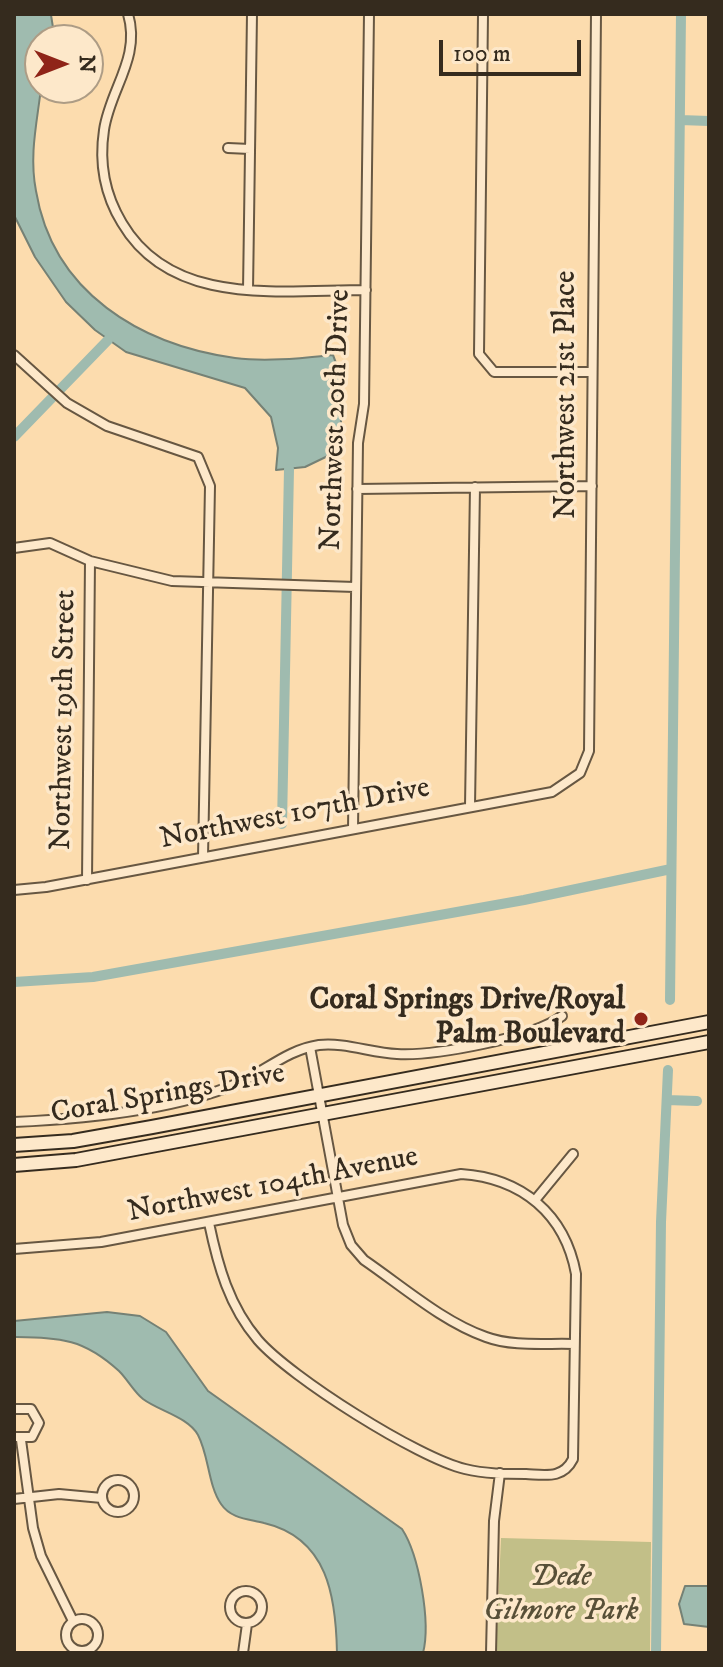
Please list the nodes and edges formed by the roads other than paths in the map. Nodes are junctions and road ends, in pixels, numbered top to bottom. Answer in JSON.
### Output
{"nodes":[{"id":1,"x":128,"y":14,"type":"edge"},
{"id":2,"x":252,"y":14,"type":"edge"},
{"id":3,"x":369,"y":14,"type":"edge"},
{"id":4,"x":483,"y":14,"type":"edge"},
{"id":5,"x":596,"y":14,"type":"edge"},
{"id":6,"x":228,"y":148,"type":"dead end"},
{"id":7,"x":250,"y":149,"type":"junction"},
{"id":8,"x":248,"y":290,"type":"junction"},
{"id":9,"x":366,"y":290,"type":"junction"},
{"id":10,"x":14,"y":355,"type":"edge"},
{"id":11,"x":592,"y":372,"type":"junction"},
{"id":12,"x":592,"y":486,"type":"junction"},
{"id":13,"x":475,"y":487,"type":"junction"},
{"id":14,"x":357,"y":489,"type":"junction"},
{"id":15,"x":14,"y":548,"type":"edge"},
{"id":16,"x":90,"y":561,"type":"junction"},
{"id":17,"x":208,"y":584,"type":"junction"},
{"id":18,"x":355,"y":587,"type":"junction"},
{"id":19,"x":580,"y":773,"type":"joint"},
{"id":20,"x":470,"y":806,"type":"junction"},
{"id":21,"x":353,"y":829,"type":"junction"},
{"id":22,"x":203,"y":857,"type":"junction"},
{"id":23,"x":87,"y":880,"type":"junction"},
{"id":24,"x":14,"y":890,"type":"edge"},
{"id":25,"x":562,"y":1016,"type":"dead end"},
{"id":26,"x":709,"y":1022,"type":"edge"},
{"id":27,"x":709,"y":1042,"type":"edge"},
{"id":28,"x":310,"y":1047,"type":"junction"},
{"id":29,"x":318,"y":1095,"type":"junction"},
{"id":30,"x":322,"y":1114,"type":"junction"},
{"id":31,"x":14,"y":1122,"type":"edge"},
{"id":32,"x":14,"y":1145,"type":"edge"},
{"id":33,"x":573,"y":1154,"type":"dead end"},
{"id":34,"x":14,"y":1165,"type":"edge"},
{"id":35,"x":338,"y":1198,"type":"junction"},
{"id":36,"x":536,"y":1199,"type":"junction"},
{"id":37,"x":209,"y":1223,"type":"junction"},
{"id":38,"x":14,"y":1249,"type":"edge"},
{"id":39,"x":574,"y":1344,"type":"junction"},
{"id":40,"x":14,"y":1409,"type":"edge"},
{"id":41,"x":18,"y":1438,"type":"edge"},
{"id":42,"x":500,"y":1473,"type":"junction"},
{"id":43,"x":28,"y":1496,"type":"junction"},
{"id":44,"x":102,"y":1498,"type":"junction"},
{"id":45,"x":14,"y":1499,"type":"edge"},
{"id":46,"x":73,"y":1621,"type":"junction"},
{"id":47,"x":247,"y":1624,"type":"junction"},
{"id":48,"x":243,"y":1653,"type":"edge"},
{"id":49,"x":491,"y":1653,"type":"edge"}],
"edges":[{"from":1,"to":8,"type":"street"},
{"from":2,"to":7,"type":"street"},
{"from":3,"to":9,"type":"street","name":"Northwest 20th Drive"},
{"from":4,"to":11,"type":"street"},
{"from":5,"to":11,"type":"street","name":"Northwest 21st Place"},
{"from":6,"to":7,"type":"street"},
{"from":7,"to":8,"type":"street"},
{"from":8,"to":9,"type":"street"},
{"from":9,"to":14,"type":"street","name":"Northwest 20th Drive"},
{"from":10,"to":17,"type":"street"},
{"from":11,"to":12,"type":"street","name":"Northwest 21st Place"},
{"from":12,"to":13,"type":"street"},
{"from":12,"to":19,"type":"street","name":"Northwest 21st Place"},
{"from":13,"to":14,"type":"street"},
{"from":13,"to":20,"type":"street"},
{"from":14,"to":18,"type":"street","name":"Northwest 20th Drive"},
{"from":15,"to":16,"type":"street"},
{"from":16,"to":17,"type":"street"},
{"from":16,"to":23,"type":"street","name":"Northwest 19th Street"},
{"from":17,"to":18,"type":"street"},
{"from":17,"to":22,"type":"street"},
{"from":18,"to":21,"type":"street","name":"Northwest 20th Drive"},
{"from":19,"to":20,"type":"street","name":"Northwest 107th Drive"},
{"from":20,"to":21,"type":"street","name":"Northwest 107th Drive"},
{"from":21,"to":22,"type":"street","name":"Northwest 107th Drive"},
{"from":22,"to":23,"type":"street","name":"Northwest 107th Drive"},
{"from":23,"to":24,"type":"street","name":"Northwest 107th Drive"},
{"from":25,"to":28,"type":"street"},
{"from":26,"to":29,"type":"main road","name":"Coral Springs Drive"},
{"from":27,"to":30,"type":"main road","name":"Coral Springs Drive"},
{"from":28,"to":29,"type":"street"},
{"from":28,"to":31,"type":"street"},
{"from":29,"to":30,"type":"street"},
{"from":29,"to":32,"type":"main road","name":"Coral Springs Drive"},
{"from":30,"to":34,"type":"main road","name":"Coral Springs Drive"},
{"from":30,"to":35,"type":"street"},
{"from":33,"to":36,"type":"street"},
{"from":35,"to":36,"type":"street","name":"Northwest 104th Avenue"},
{"from":35,"to":37,"type":"street","name":"Northwest 104th Avenue"},
{"from":35,"to":39,"type":"street"},
{"from":36,"to":39,"type":"street"},
{"from":37,"to":38,"type":"street","name":"Northwest 104th Avenue"},
{"from":37,"to":42,"type":"street"},
{"from":39,"to":42,"type":"street"},
{"from":40,"to":41,"type":"street"},
{"from":41,"to":43,"type":"street"},
{"from":42,"to":49,"type":"street"},
{"from":43,"to":44,"type":"street"},
{"from":43,"to":45,"type":"street"},
{"from":43,"to":46,"type":"street"},
{"from":44,"to":44,"type":"street"},
{"from":46,"to":46,"type":"street"},
{"from":47,"to":47,"type":"street"},
{"from":47,"to":48,"type":"street"}]}
